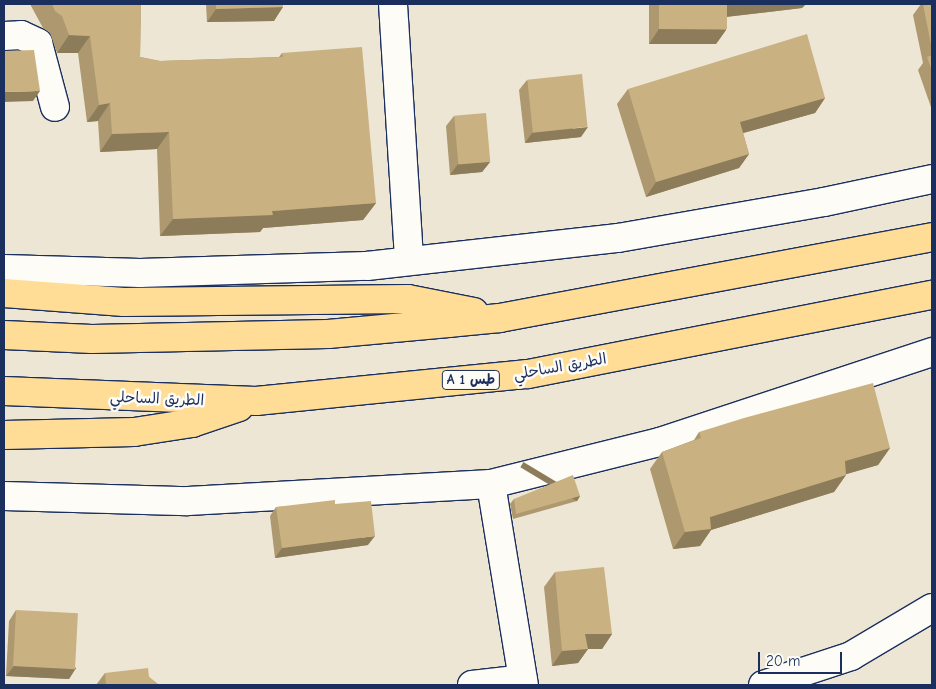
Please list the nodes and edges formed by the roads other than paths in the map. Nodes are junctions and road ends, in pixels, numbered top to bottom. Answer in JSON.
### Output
{"nodes":[{"id":1,"x":394,"y":4,"type":"edge"},
{"id":2,"x":4,"y":36,"type":"edge"},
{"id":3,"x":54,"y":107,"type":"dead end"},
{"id":4,"x":932,"y":178,"type":"edge"},
{"id":5,"x":932,"y":237,"type":"edge"},
{"id":6,"x":409,"y":261,"type":"junction"},
{"id":7,"x":4,"y":269,"type":"edge"},
{"id":8,"x":4,"y":293,"type":"edge"},
{"id":9,"x":932,"y":295,"type":"edge"},
{"id":10,"x":500,"y":318,"type":"junction"},
{"id":11,"x":4,"y":336,"type":"edge"},
{"id":12,"x":932,"y":352,"type":"edge"},
{"id":13,"x":4,"y":391,"type":"edge"},
{"id":14,"x":256,"y":402,"type":"junction"},
{"id":15,"x":4,"y":436,"type":"edge"},
{"id":16,"x":491,"y":484,"type":"junction"},
{"id":17,"x":4,"y":496,"type":"edge"},
{"id":18,"x":932,"y":608,"type":"edge"},
{"id":19,"x":524,"y":682,"type":"edge"},
{"id":20,"x":472,"y":685,"type":"edge"},
{"id":21,"x":763,"y":685,"type":"edge"}],
"edges":[{"from":1,"to":6,"type":"street"},
{"from":2,"to":3,"type":"street"},
{"from":4,"to":6,"type":"street"},
{"from":5,"to":10,"type":"highway"},
{"from":6,"to":7,"type":"street"},
{"from":8,"to":10,"type":"highway"},
{"from":9,"to":14,"type":"highway","name":"الطريق الساحلي","number":"A 1 طس"},
{"from":10,"to":11,"type":"highway"},
{"from":12,"to":16,"type":"street"},
{"from":13,"to":14,"type":"highway","name":"الطريق الساحلي","number":"A 1 طس"},
{"from":14,"to":15,"type":"highway"},
{"from":16,"to":17,"type":"street"},
{"from":16,"to":19,"type":"street"},
{"from":18,"to":21,"type":"street"},
{"from":19,"to":20,"type":"street"}]}
